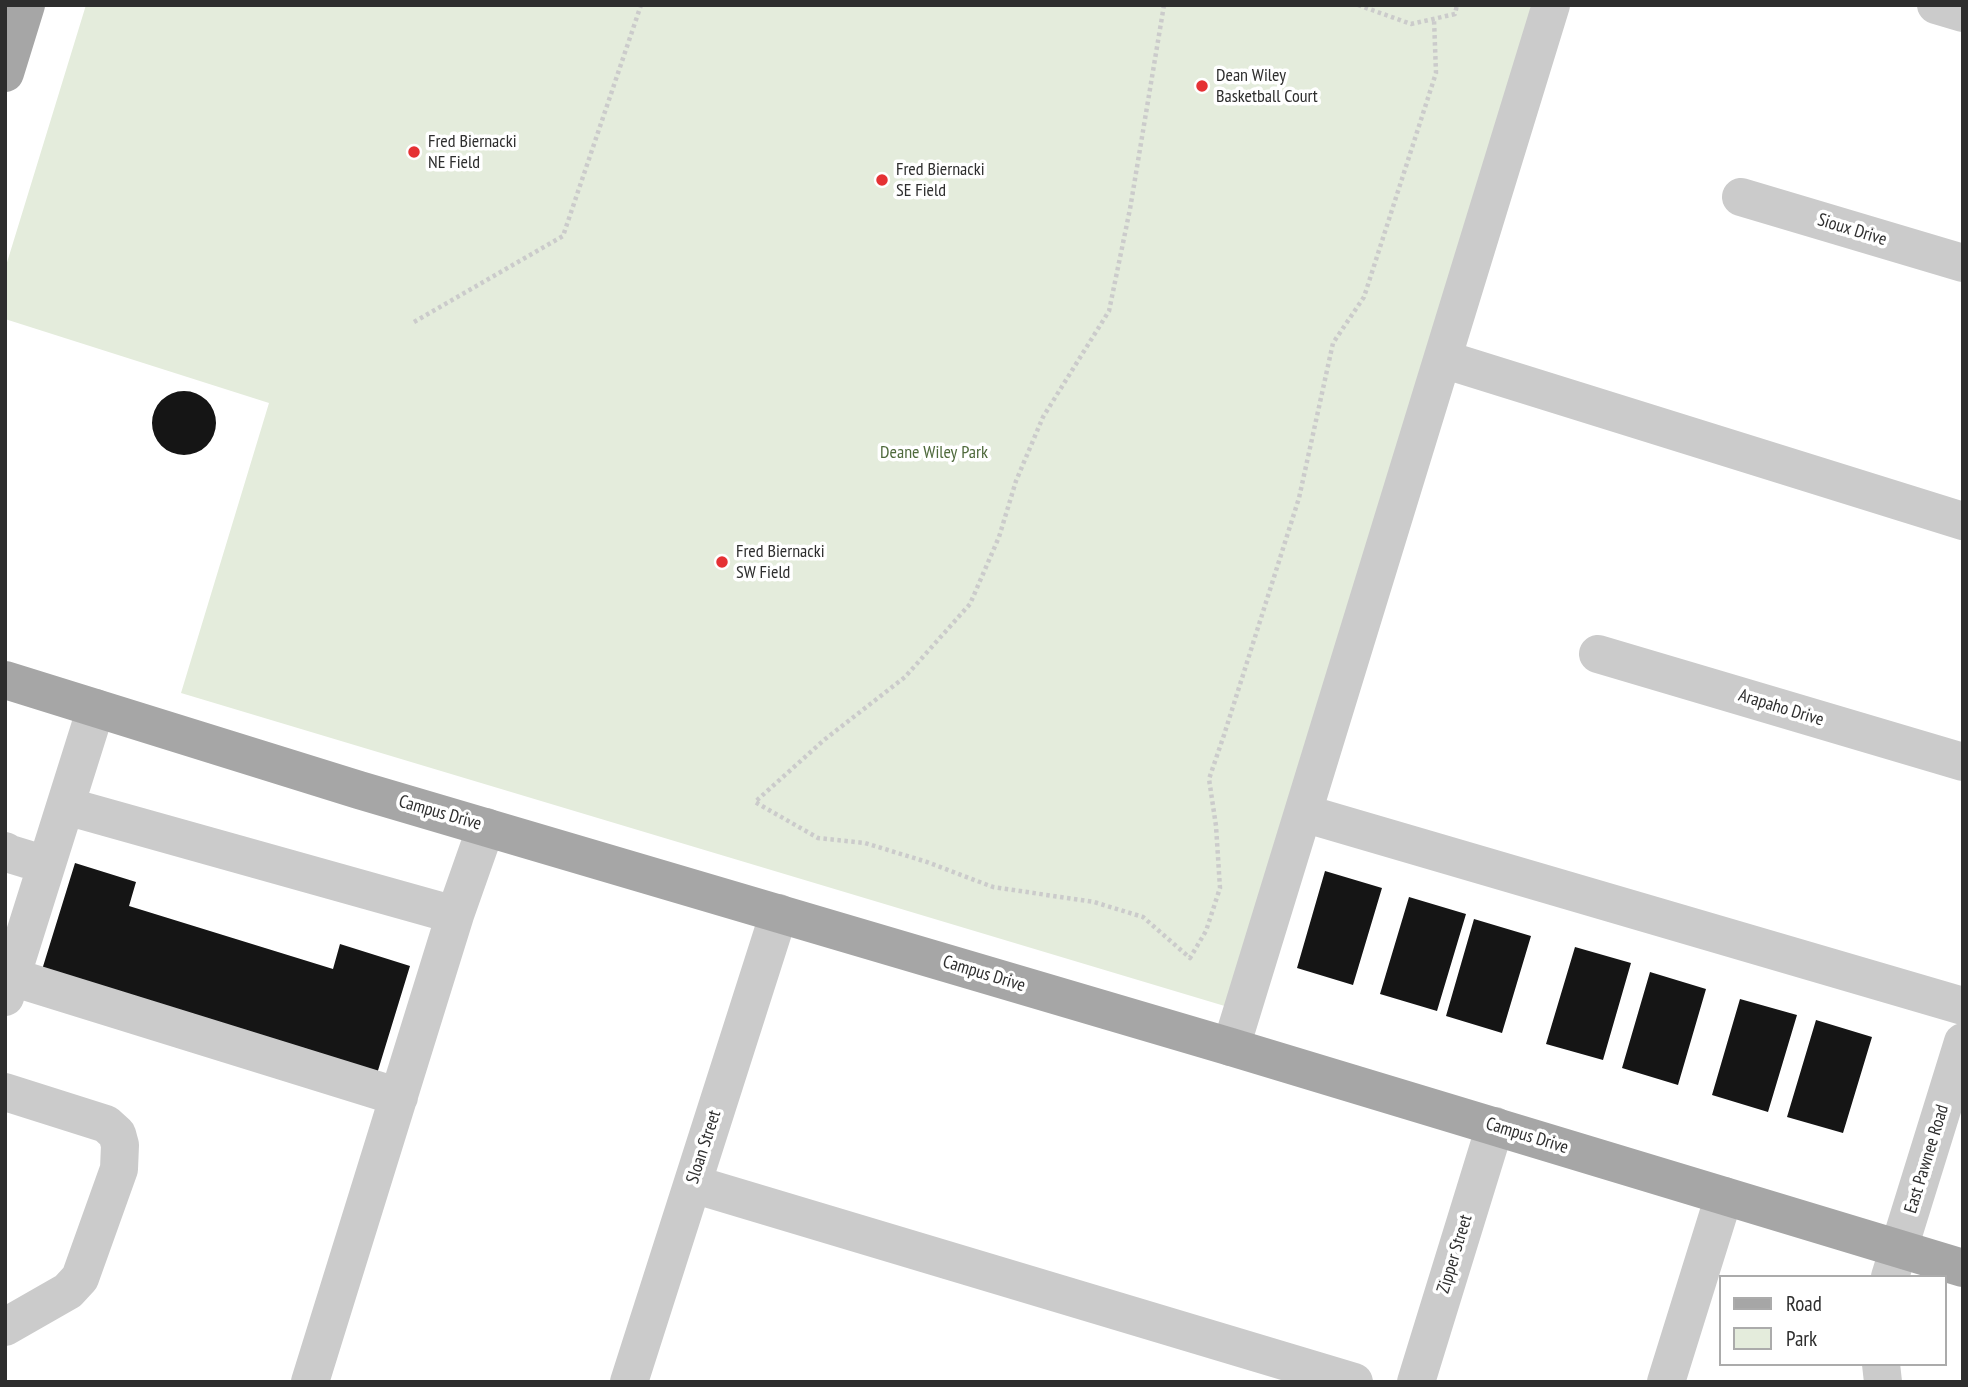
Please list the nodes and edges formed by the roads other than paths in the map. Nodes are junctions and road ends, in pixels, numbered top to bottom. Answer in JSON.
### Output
{"nodes":[{"id":1,"x":26,"y":5,"type":"edge"},
{"id":2,"x":1551,"y":5,"type":"edge"},
{"id":3,"x":1936,"y":5,"type":"edge"},
{"id":4,"x":1963,"y":13,"type":"edge"},
{"id":5,"x":5,"y":73,"type":"edge"},
{"id":6,"x":1741,"y":197,"type":"dead end"},
{"id":7,"x":1963,"y":263,"type":"edge"},
{"id":8,"x":1443,"y":359,"type":"junction"},
{"id":9,"x":1963,"y":521,"type":"edge"},
{"id":10,"x":1598,"y":654,"type":"dead end"},
{"id":11,"x":5,"y":680,"type":"edge"},
{"id":12,"x":96,"y":708,"type":"junction"},
{"id":13,"x":1963,"y":762,"type":"edge"},
{"id":14,"x":65,"y":806,"type":"junction"},
{"id":15,"x":1303,"y":813,"type":"junction"},
{"id":16,"x":486,"y":827,"type":"junction"},
{"id":17,"x":5,"y":851,"type":"edge"},
{"id":18,"x":46,"y":865,"type":"junction"},
{"id":19,"x":779,"y":913,"type":"junction"},
{"id":20,"x":455,"y":915,"type":"junction"},
{"id":21,"x":10,"y":968,"type":"edge"},
{"id":22,"x":1963,"y":1006,"type":"edge"},
{"id":23,"x":1963,"y":1042,"type":"edge"},
{"id":24,"x":1231,"y":1047,"type":"junction"},
{"id":25,"x":5,"y":1092,"type":"edge"},
{"id":26,"x":399,"y":1097,"type":"junction"},
{"id":27,"x":1495,"y":1126,"type":"junction"},
{"id":28,"x":693,"y":1184,"type":"junction"},
{"id":29,"x":1724,"y":1196,"type":"junction"},
{"id":30,"x":1895,"y":1263,"type":"edge"},
{"id":31,"x":1963,"y":1268,"type":"edge"},
{"id":32,"x":5,"y":1327,"type":"edge"},
{"id":33,"x":310,"y":1382,"type":"edge"},
{"id":34,"x":629,"y":1382,"type":"edge"},
{"id":35,"x":1354,"y":1382,"type":"edge"},
{"id":36,"x":1416,"y":1382,"type":"edge"},
{"id":37,"x":1666,"y":1382,"type":"edge"}],
"edges":[{"from":1,"to":5,"type":"main road"},
{"from":2,"to":8,"type":"street"},
{"from":3,"to":4,"type":"street"},
{"from":6,"to":7,"type":"street","name":"Sioux Drive"},
{"from":8,"to":9,"type":"street"},
{"from":8,"to":15,"type":"street"},
{"from":10,"to":13,"type":"street","name":"Arapaho Drive"},
{"from":11,"to":12,"type":"main road","name":"Campus Drive"},
{"from":12,"to":14,"type":"street"},
{"from":12,"to":16,"type":"main road","name":"Campus Drive"},
{"from":14,"to":18,"type":"street"},
{"from":14,"to":20,"type":"street"},
{"from":15,"to":22,"type":"street"},
{"from":15,"to":24,"type":"street"},
{"from":16,"to":19,"type":"main road","name":"Campus Drive"},
{"from":16,"to":20,"type":"street"},
{"from":17,"to":18,"type":"street"},
{"from":18,"to":21,"type":"street"},
{"from":19,"to":24,"type":"main road","name":"Campus Drive"},
{"from":19,"to":28,"type":"street","name":"Sloan Street"},
{"from":20,"to":26,"type":"street"},
{"from":21,"to":26,"type":"street"},
{"from":23,"to":30,"type":"street","name":"East Pawnee Road"},
{"from":24,"to":27,"type":"main road","name":"Campus Drive"},
{"from":25,"to":32,"type":"street"},
{"from":26,"to":33,"type":"street"},
{"from":27,"to":29,"type":"main road","name":"Campus Drive"},
{"from":27,"to":36,"type":"street","name":"Zipper Street"},
{"from":28,"to":34,"type":"street","name":"Sloan Street"},
{"from":28,"to":35,"type":"street"},
{"from":29,"to":30,"type":"main road","name":"Campus Drive"},
{"from":29,"to":37,"type":"street"},
{"from":30,"to":31,"type":"main road","name":"Campus Drive"}]}
